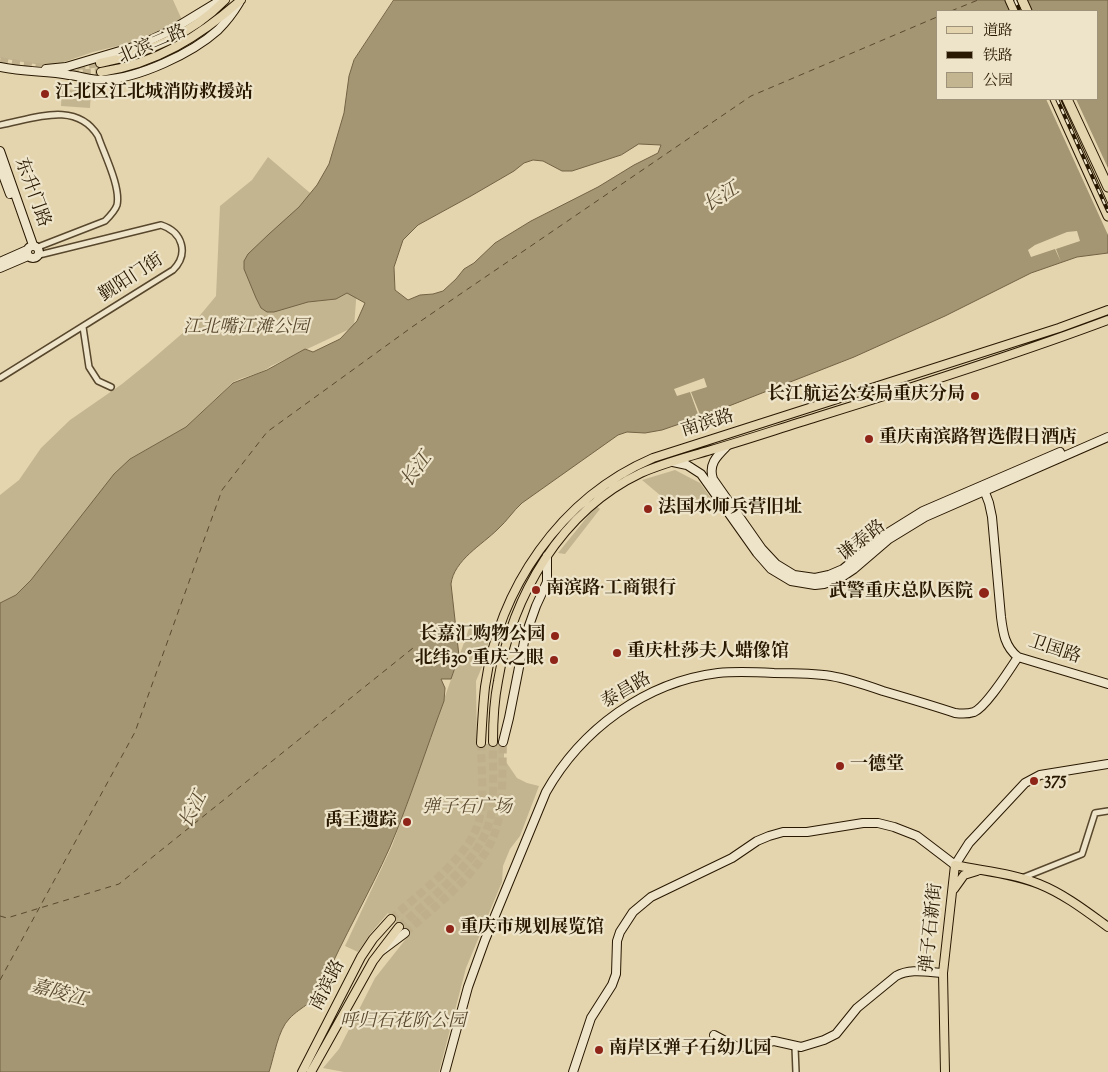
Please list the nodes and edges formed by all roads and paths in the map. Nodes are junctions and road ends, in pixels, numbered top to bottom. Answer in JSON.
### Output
{"nodes":[{"id":1,"x":221,"y":0,"type":"edge"},
{"id":2,"x":225,"y":0,"type":"edge"},
{"id":3,"x":241,"y":0,"type":"edge"},
{"id":4,"x":86,"y":60,"type":"junction"},
{"id":5,"x":0,"y":62,"type":"edge"},
{"id":6,"x":100,"y":64,"type":"tunnel mouth"},
{"id":7,"x":0,"y":67,"type":"edge"},
{"id":8,"x":101,"y":72,"type":"tunnel mouth"},
{"id":9,"x":90,"y":79,"type":"junction"},
{"id":10,"x":1053,"y":100,"type":"edge"},
{"id":11,"x":1053,"y":100,"type":"edge"},
{"id":12,"x":1067,"y":100,"type":"edge"},
{"id":13,"x":1071,"y":100,"type":"edge"},
{"id":14,"x":0,"y":126,"type":"edge"},
{"id":15,"x":0,"y":151,"type":"edge"},
{"id":16,"x":0,"y":167,"type":"edge"},
{"id":17,"x":1108,"y":179,"type":"edge"},
{"id":18,"x":1108,"y":187,"type":"edge"},
{"id":19,"x":1108,"y":216,"type":"edge"},
{"id":20,"x":1108,"y":223,"type":"edge"},
{"id":21,"x":88,"y":229,"type":"junction"},
{"id":22,"x":73,"y":246,"type":"junction"},
{"id":23,"x":32,"y":250,"type":"junction"},
{"id":24,"x":0,"y":262,"type":"edge"},
{"id":25,"x":0,"y":268,"type":"edge"},
{"id":26,"x":1108,"y":310,"type":"edge"},
{"id":27,"x":1108,"y":320,"type":"edge"},
{"id":28,"x":83,"y":327,"type":"junction"},
{"id":29,"x":0,"y":378,"type":"edge"},
{"id":30,"x":904,"y":379,"type":"junction"},
{"id":31,"x":111,"y":387,"type":"dead end"},
{"id":32,"x":825,"y":404,"type":"junction"},
{"id":33,"x":860,"y":404,"type":"junction"},
{"id":34,"x":834,"y":412,"type":"junction"},
{"id":35,"x":1108,"y":432,"type":"edge"},
{"id":36,"x":1108,"y":437,"type":"edge"},
{"id":37,"x":727,"y":446,"type":"junction"},
{"id":38,"x":673,"y":462,"type":"junction"},
{"id":39,"x":983,"y":488,"type":"junction"},
{"id":40,"x":547,"y":556,"type":"junction"},
{"id":41,"x":1018,"y":657,"type":"junction"},
{"id":42,"x":1108,"y":684,"type":"edge"},
{"id":43,"x":492,"y":742,"type":"tunnel mouth"},
{"id":44,"x":502,"y":742,"type":"tunnel mouth"},
{"id":45,"x":481,"y":743,"type":"tunnel mouth"},
{"id":46,"x":1108,"y":764,"type":"edge"},
{"id":47,"x":1108,"y":811,"type":"edge"},
{"id":48,"x":955,"y":865,"type":"junction"},
{"id":49,"x":979,"y":870,"type":"junction"},
{"id":50,"x":1021,"y":878,"type":"junction"},
{"id":51,"x":952,"y":894,"type":"junction"},
{"id":52,"x":391,"y":919,"type":"tunnel mouth"},
{"id":53,"x":399,"y":927,"type":"tunnel mouth"},
{"id":54,"x":1108,"y":927,"type":"edge"},
{"id":55,"x":405,"y":933,"type":"tunnel mouth"},
{"id":56,"x":364,"y":953,"type":"junction"},
{"id":57,"x":375,"y":957,"type":"junction"},
{"id":58,"x":943,"y":973,"type":"junction"},
{"id":59,"x":714,"y":1035,"type":"dead end"},
{"id":60,"x":796,"y":1047,"type":"junction"},
{"id":61,"x":302,"y":1072,"type":"edge"},
{"id":62,"x":311,"y":1072,"type":"edge"},
{"id":63,"x":444,"y":1072,"type":"edge"},
{"id":64,"x":573,"y":1072,"type":"edge"},
{"id":65,"x":796,"y":1072,"type":"edge"},
{"id":66,"x":945,"y":1072,"type":"edge"}],
"edges":[{"from":1,"to":4,"type":"street","name":"北滨二路"},
{"from":2,"to":6,"type":"main road","name":"北滨二路"},
{"from":3,"to":8,"type":"main road","name":"北滨二路"},
{"from":3,"to":9,"type":"street","name":"北滨二路"},
{"from":4,"to":5,"type":"street","name":"北滨二路"},
{"from":4,"to":9,"type":"street"},
{"from":7,"to":9,"type":"street","name":"北滨二路"},
{"from":10,"to":19,"type":"highway"},
{"from":11,"to":20,"type":"street"},
{"from":12,"to":18,"type":"highway"},
{"from":13,"to":17,"type":"street"},
{"from":14,"to":21,"type":"street"},
{"from":15,"to":23,"type":"street","name":"东升门路"},
{"from":16,"to":23,"type":"street","name":"东升门路"},
{"from":21,"to":22,"type":"street"},
{"from":21,"to":23,"type":"street"},
{"from":22,"to":23,"type":"street","name":"觐阳门街"},
{"from":22,"to":28,"type":"street","name":"觐阳门街"},
{"from":23,"to":24,"type":"street"},
{"from":23,"to":25,"type":"street"},
{"from":26,"to":30,"type":"main road","name":"南滨路"},
{"from":27,"to":33,"type":"main road","name":"南滨路"},
{"from":28,"to":29,"type":"street","name":"觐阳门街"},
{"from":28,"to":31,"type":"street"},
{"from":30,"to":32,"type":"main road","name":"南滨路"},
{"from":30,"to":33,"type":"main road"},
{"from":32,"to":34,"type":"main road"},
{"from":32,"to":45,"type":"main road","name":"南滨路"},
{"from":33,"to":34,"type":"main road","name":"南滨路"},
{"from":34,"to":37,"type":"main road","name":"南滨路"},
{"from":35,"to":39,"type":"street","name":"谦泰路"},
{"from":36,"to":39,"type":"street","name":"谦泰路"},
{"from":37,"to":38,"type":"main road","name":"南滨路"},
{"from":37,"to":39,"type":"street","name":"谦泰路"},
{"from":38,"to":39,"type":"street","name":"谦泰路"},
{"from":38,"to":40,"type":"main road","name":"南滨路"},
{"from":39,"to":41,"type":"street","name":"卫国路"},
{"from":40,"to":43,"type":"main road","name":"南滨路"},
{"from":40,"to":44,"type":"street"},
{"from":41,"to":42,"type":"street","name":"卫国路"},
{"from":41,"to":63,"type":"street","name":"泰昌路"},
{"from":46,"to":48,"type":"street"},
{"from":47,"to":50,"type":"street"},
{"from":48,"to":49,"type":"main road","name":"弹子石新街"},
{"from":48,"to":51,"type":"main road","name":"弹子石新街"},
{"from":48,"to":64,"type":"street"},
{"from":49,"to":50,"type":"main road","name":"弹子石新街"},
{"from":49,"to":51,"type":"main road"},
{"from":50,"to":54,"type":"main road","name":"弹子石新街"},
{"from":51,"to":58,"type":"main road","name":"弹子石新街"},
{"from":52,"to":56,"type":"main road","name":"南滨路"},
{"from":53,"to":57,"type":"main road","name":"南滨路"},
{"from":55,"to":57,"type":"street","name":"南滨路"},
{"from":56,"to":57,"type":"main road"},
{"from":56,"to":61,"type":"main road","name":"南滨路"},
{"from":57,"to":62,"type":"main road","name":"南滨路"},
{"from":58,"to":60,"type":"street"},
{"from":58,"to":66,"type":"main road","name":"弹子石新街"},
{"from":59,"to":60,"type":"street"},
{"from":60,"to":65,"type":"street"}]}
